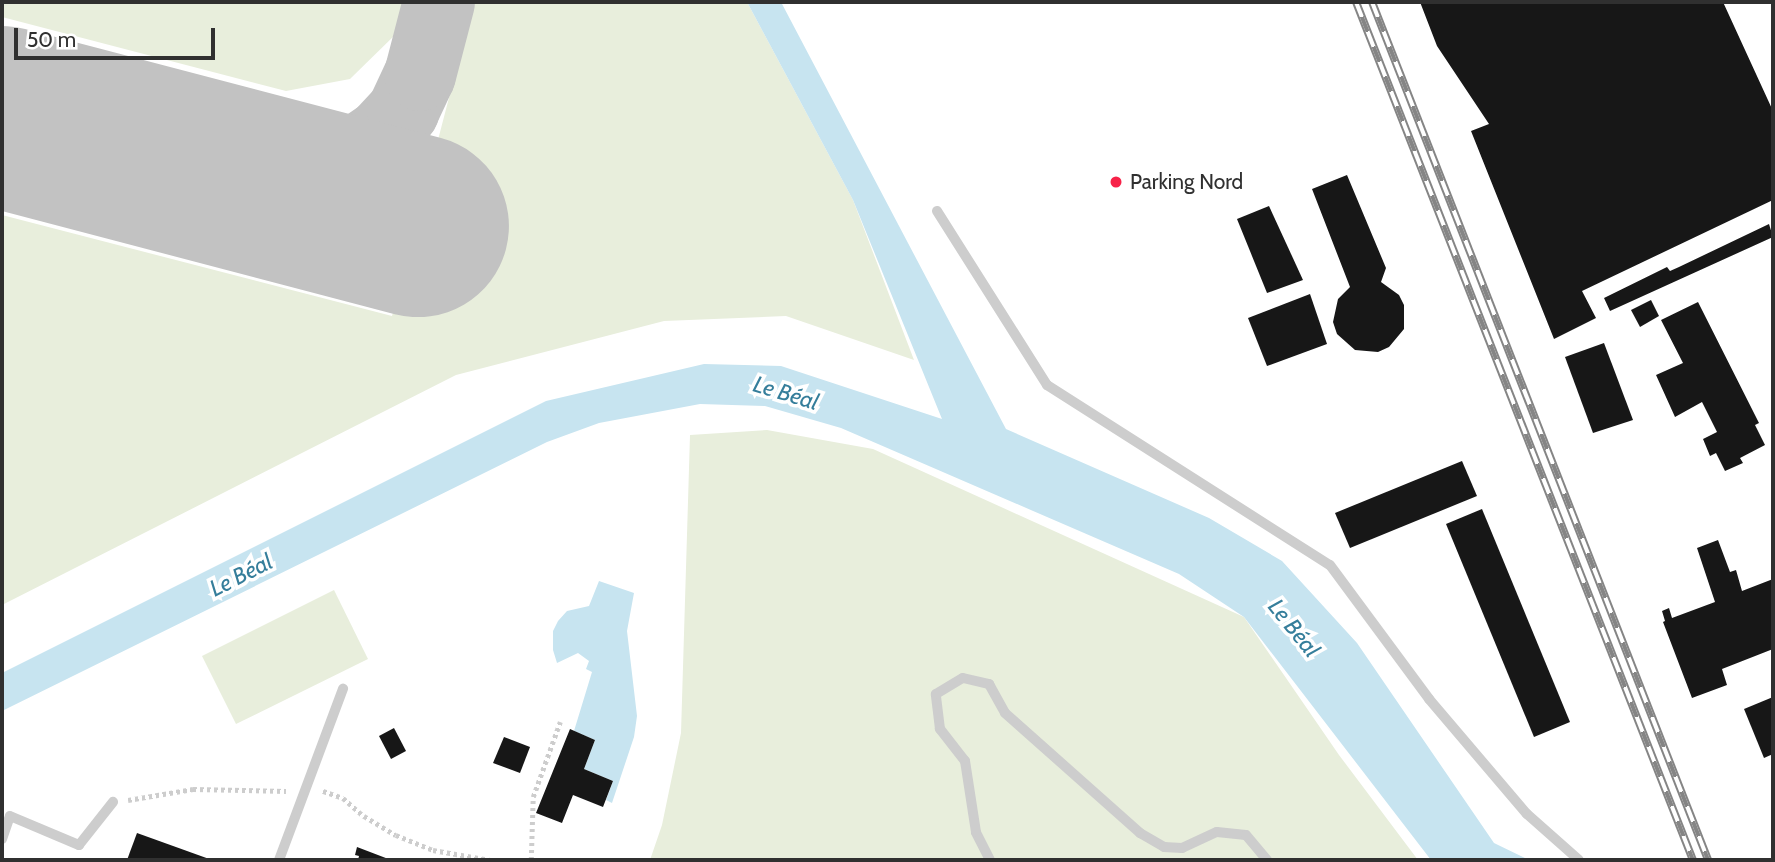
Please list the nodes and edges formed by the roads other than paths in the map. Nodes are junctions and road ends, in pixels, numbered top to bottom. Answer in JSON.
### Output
{"nodes":[{"id":1,"x":937,"y":211,"type":"dead end"},
{"id":2,"x":343,"y":690,"type":"dead end"},
{"id":3,"x":113,"y":802,"type":"road end"},
{"id":4,"x":2,"y":839,"type":"edge"},
{"id":5,"x":279,"y":860,"type":"edge"},
{"id":6,"x":990,"y":860,"type":"edge"},
{"id":7,"x":1267,"y":860,"type":"edge"},
{"id":8,"x":1579,"y":860,"type":"edge"}],
"edges":[{"from":1,"to":8,"type":"lane"},
{"from":2,"to":5,"type":"lane"},
{"from":3,"to":4,"type":"lane"},
{"from":6,"to":7,"type":"lane"}]}
